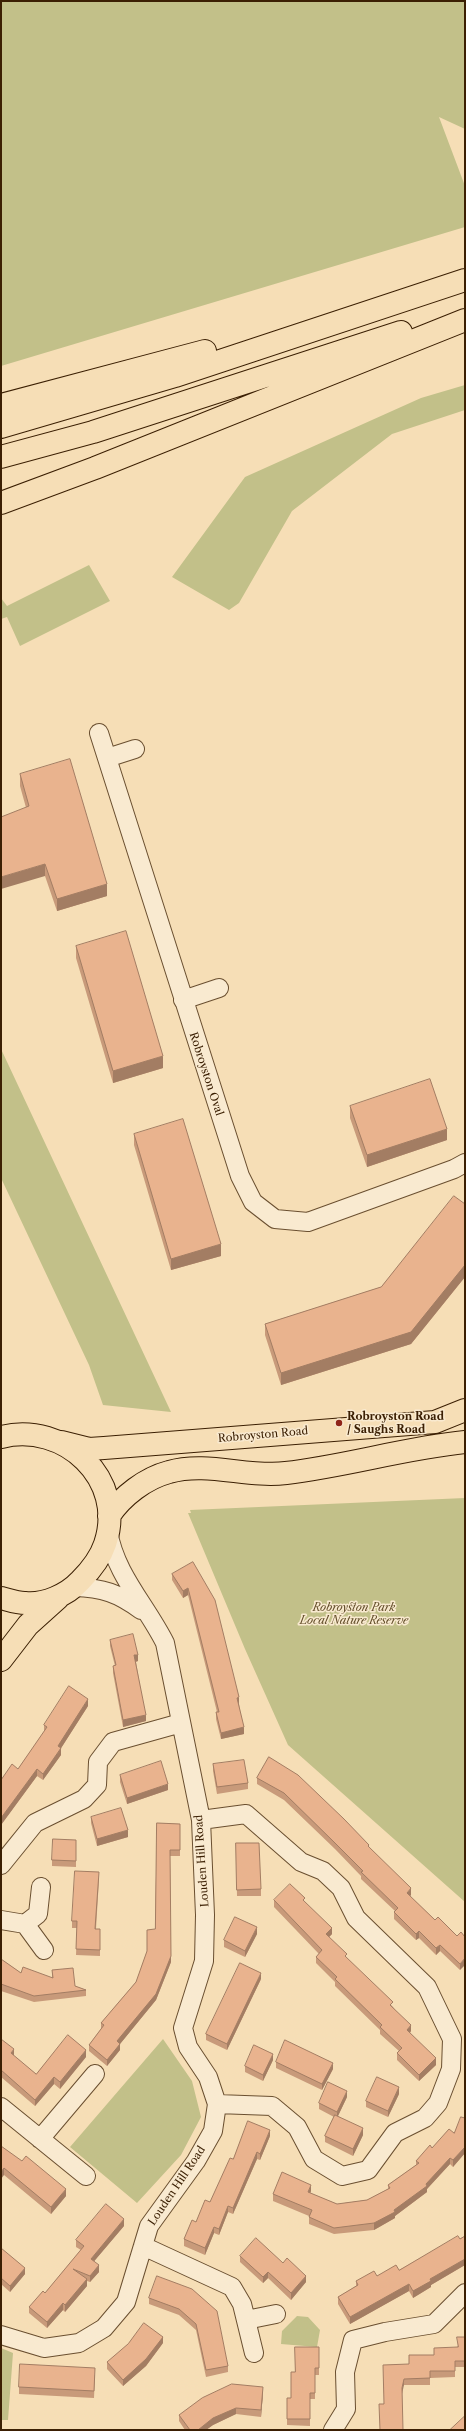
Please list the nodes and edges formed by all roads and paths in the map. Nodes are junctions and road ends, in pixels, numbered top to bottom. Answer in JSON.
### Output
{"nodes":[{"id":1,"x":465,"y":280,"type":"edge"},
{"id":2,"x":436,"y":289,"type":"junction"},
{"id":3,"x":465,"y":312,"type":"edge"},
{"id":4,"x":465,"y":320,"type":"edge"},
{"id":5,"x":1,"y":405,"type":"edge"},
{"id":6,"x":1,"y":427,"type":"edge"},
{"id":7,"x":1,"y":456,"type":"edge"},
{"id":8,"x":1,"y":503,"type":"edge"},
{"id":9,"x":99,"y":733,"type":"dead end"},
{"id":10,"x":135,"y":749,"type":"dead end"},
{"id":11,"x":107,"y":758,"type":"junction"},
{"id":12,"x":219,"y":988,"type":"dead end"},
{"id":13,"x":182,"y":1000,"type":"junction"},
{"id":14,"x":463,"y":1166,"type":"edge"},
{"id":15,"x":465,"y":1410,"type":"edge"},
{"id":16,"x":5,"y":1433,"type":"edge"},
{"id":17,"x":61,"y":1442,"type":"junction"},
{"id":18,"x":465,"y":1442,"type":"edge"},
{"id":19,"x":109,"y":1523,"type":"junction"},
{"id":20,"x":69,"y":1590,"type":"junction"},
{"id":21,"x":1,"y":1598,"type":"edge"},
{"id":22,"x":152,"y":1619,"type":"junction"},
{"id":23,"x":1,"y":1660,"type":"edge"},
{"id":24,"x":181,"y":1723,"type":"junction"},
{"id":25,"x":201,"y":1820,"type":"junction"},
{"id":26,"x":1,"y":1865,"type":"edge"},
{"id":27,"x":41,"y":1887,"type":"dead end"},
{"id":28,"x":1,"y":1920,"type":"edge"},
{"id":29,"x":25,"y":1924,"type":"junction"},
{"id":30,"x":44,"y":1950,"type":"dead end"},
{"id":31,"x":459,"y":2039,"type":"edge"},
{"id":32,"x":95,"y":2074,"type":"dead end"},
{"id":33,"x":217,"y":2104,"type":"junction"},
{"id":34,"x":1,"y":2107,"type":"edge"},
{"id":35,"x":40,"y":2139,"type":"junction"},
{"id":36,"x":86,"y":2176,"type":"dead end"},
{"id":37,"x":143,"y":2246,"type":"junction"},
{"id":38,"x":465,"y":2293,"type":"edge"},
{"id":39,"x":276,"y":2314,"type":"dead end"},
{"id":40,"x":246,"y":2320,"type":"junction"},
{"id":41,"x":1,"y":2335,"type":"edge"},
{"id":42,"x":254,"y":2353,"type":"dead end"},
{"id":43,"x":333,"y":2430,"type":"edge"}],
"edges":[{"from":1,"to":2,"type":"main road"},
{"from":2,"to":5,"type":"main road"},
{"from":2,"to":6,"type":"main road"},
{"from":3,"to":7,"type":"main road"},
{"from":4,"to":8,"type":"main road"},
{"from":9,"to":11,"type":"street","name":"Robroyston Oval"},
{"from":10,"to":11,"type":"street"},
{"from":11,"to":13,"type":"street","name":"Robroyston Oval"},
{"from":12,"to":13,"type":"street"},
{"from":13,"to":14,"type":"street","name":"Robroyston Oval"},
{"from":15,"to":17,"type":"main road","name":"Robroyston Road"},
{"from":16,"to":17,"type":"main road"},
{"from":17,"to":19,"type":"main road"},
{"from":18,"to":19,"type":"main road"},
{"from":19,"to":20,"type":"main road"},
{"from":19,"to":22,"type":"street","name":"Louden Hill Road"},
{"from":20,"to":21,"type":"main road"},
{"from":20,"to":22,"type":"street","name":"Louden Hill Road"},
{"from":20,"to":23,"type":"main road"},
{"from":22,"to":24,"type":"street","name":"Louden Hill Road"},
{"from":24,"to":25,"type":"street","name":"Louden Hill Road"},
{"from":24,"to":26,"type":"street"},
{"from":25,"to":31,"type":"street"},
{"from":25,"to":33,"type":"street","name":"Louden Hill Road"},
{"from":27,"to":29,"type":"street"},
{"from":28,"to":29,"type":"street"},
{"from":29,"to":30,"type":"street"},
{"from":31,"to":33,"type":"street"},
{"from":32,"to":35,"type":"street"},
{"from":33,"to":37,"type":"street","name":"Louden Hill Road"},
{"from":34,"to":35,"type":"street"},
{"from":35,"to":36,"type":"street"},
{"from":37,"to":40,"type":"street"},
{"from":37,"to":41,"type":"street","name":"Louden Hill Road"},
{"from":38,"to":43,"type":"street"},
{"from":39,"to":40,"type":"street"},
{"from":40,"to":42,"type":"street"}]}
